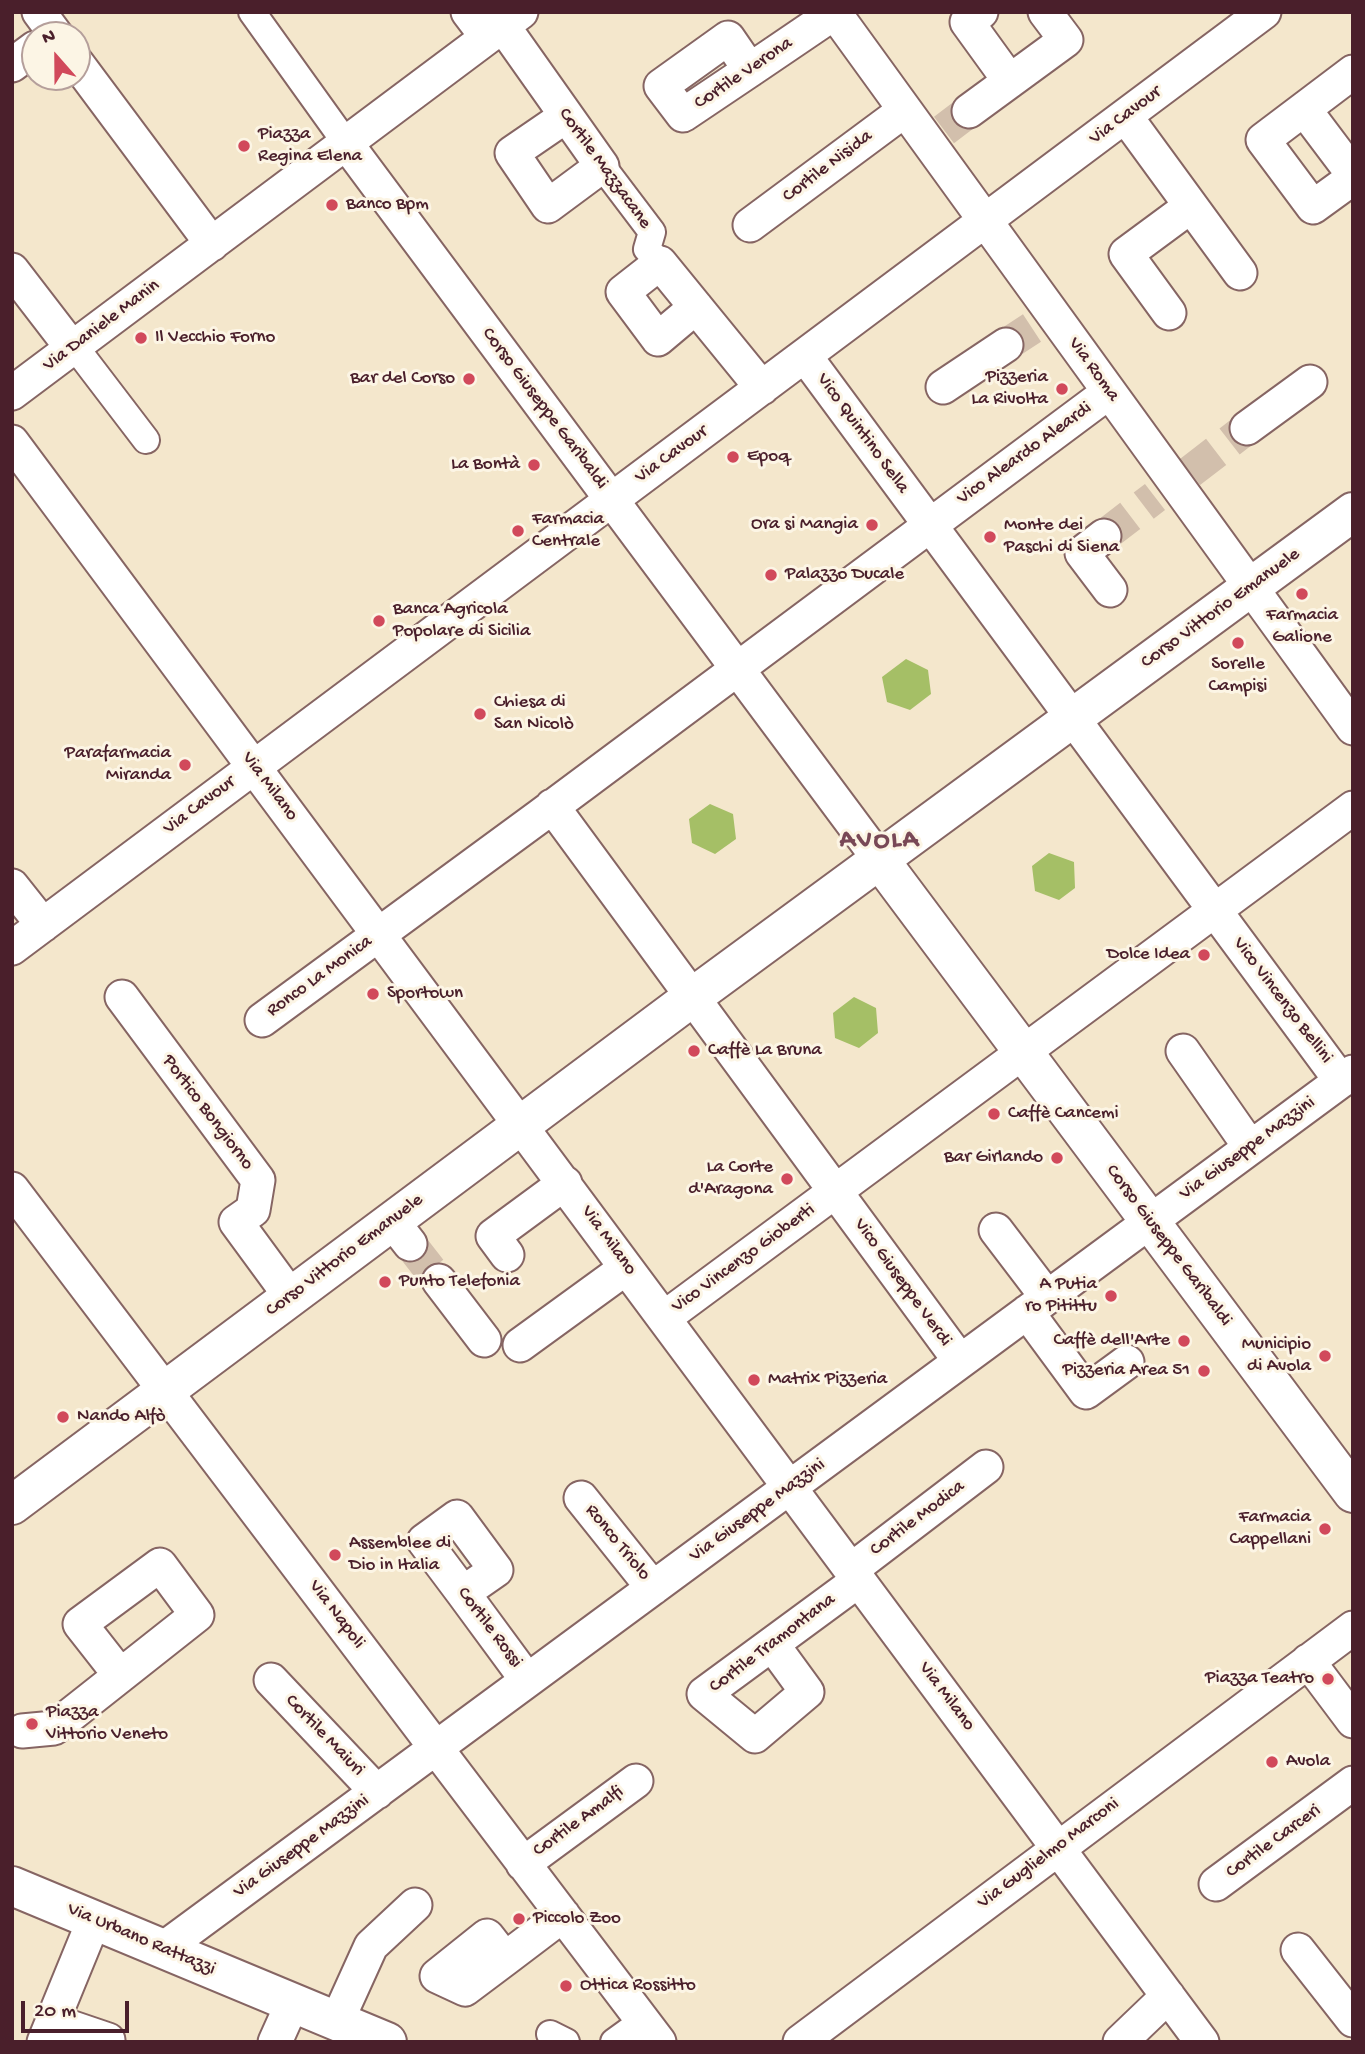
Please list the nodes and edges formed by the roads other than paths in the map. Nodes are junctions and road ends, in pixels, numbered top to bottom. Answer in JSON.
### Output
{"nodes":[{"id":1,"x":253,"y":12,"type":"edge"},
{"id":2,"x":981,"y":12,"type":"edge"},
{"id":3,"x":1045,"y":12,"type":"edge"},
{"id":4,"x":1264,"y":12,"type":"edge"},
{"id":5,"x":834,"y":13,"type":"edge"},
{"id":6,"x":501,"y":26,"type":"edge"},
{"id":7,"x":1353,"y":72,"type":"edge"},
{"id":8,"x":1009,"y":80,"type":"junction"},
{"id":9,"x":91,"y":84,"type":"edge"},
{"id":10,"x":661,"y":86,"type":"dead end"},
{"id":11,"x":1304,"y":109,"type":"junction"},
{"id":12,"x":905,"y":110,"type":"junction"},
{"id":13,"x":566,"y":116,"type":"junction"},
{"id":14,"x":1126,"y":117,"type":"junction"},
{"id":15,"x":947,"y":128,"type":"junction"},
{"id":16,"x":352,"y":153,"type":"junction"},
{"id":17,"x":602,"y":166,"type":"junction"},
{"id":18,"x":1353,"y":176,"type":"edge"},
{"id":19,"x":1191,"y":206,"type":"junction"},
{"id":20,"x":985,"y":221,"type":"junction"},
{"id":21,"x":750,"y":225,"type":"dead end"},
{"id":22,"x":202,"y":251,"type":"junction"},
{"id":23,"x":660,"y":263,"type":"junction"},
{"id":24,"x":12,"y":270,"type":"edge"},
{"id":25,"x":1240,"y":273,"type":"dead end"},
{"id":26,"x":696,"y":307,"type":"junction"},
{"id":27,"x":1169,"y":313,"type":"dead end"},
{"id":28,"x":1030,"y":329,"type":"junction"},
{"id":29,"x":73,"y":348,"type":"junction"},
{"id":30,"x":805,"y":356,"type":"junction"},
{"id":31,"x":1310,"y":382,"type":"dead end"},
{"id":32,"x":943,"y":387,"type":"dead end"},
{"id":33,"x":762,"y":388,"type":"junction"},
{"id":34,"x":1109,"y":392,"type":"junction"},
{"id":35,"x":12,"y":393,"type":"edge"},
{"id":36,"x":1247,"y":428,"type":"tunnel mouth"},
{"id":37,"x":146,"y":440,"type":"dead end"},
{"id":38,"x":12,"y":442,"type":"edge"},
{"id":39,"x":611,"y":500,"type":"junction"},
{"id":40,"x":1353,"y":512,"type":"edge"},
{"id":41,"x":930,"y":517,"type":"junction"},
{"id":42,"x":1104,"y":536,"type":"tunnel mouth"},
{"id":43,"x":1251,"y":587,"type":"junction"},
{"id":44,"x":1111,"y":590,"type":"dead end"},
{"id":45,"x":733,"y":662,"type":"junction"},
{"id":46,"x":1081,"y":711,"type":"junction"},
{"id":47,"x":1353,"y":728,"type":"edge"},
{"id":48,"x":253,"y":766,"type":"junction"},
{"id":49,"x":1353,"y":808,"type":"edge"},
{"id":50,"x":546,"y":811,"type":"junction"},
{"id":51,"x":879,"y":859,"type":"junction"},
{"id":52,"x":12,"y":887,"type":"edge"},
{"id":53,"x":1223,"y":910,"type":"junction"},
{"id":54,"x":43,"y":925,"type":"junction"},
{"id":55,"x":379,"y":935,"type":"junction"},
{"id":56,"x":12,"y":948,"type":"edge"},
{"id":57,"x":122,"y":997,"type":"dead end"},
{"id":58,"x":685,"y":1002,"type":"junction"},
{"id":59,"x":262,"y":1020,"type":"dead end"},
{"id":60,"x":1183,"y":1051,"type":"dead end"},
{"id":61,"x":1029,"y":1059,"type":"junction"},
{"id":62,"x":1347,"y":1077,"type":"edge"},
{"id":63,"x":520,"y":1125,"type":"junction"},
{"id":64,"x":1250,"y":1147,"type":"junction"},
{"id":65,"x":565,"y":1183,"type":"junction"},
{"id":66,"x":12,"y":1189,"type":"edge"},
{"id":67,"x":834,"y":1199,"type":"junction"},
{"id":68,"x":1150,"y":1222,"type":"junction"},
{"id":69,"x":996,"y":1230,"type":"dead end"},
{"id":70,"x":507,"y":1255,"type":"dead end"},
{"id":71,"x":626,"y":1268,"type":"junction"},
{"id":72,"x":439,"y":1281,"type":"tunnel mouth"},
{"id":73,"x":291,"y":1297,"type":"junction"},
{"id":74,"x":1037,"y":1305,"type":"junction"},
{"id":75,"x":664,"y":1318,"type":"junction"},
{"id":76,"x":484,"y":1340,"type":"dead end"},
{"id":77,"x":520,"y":1345,"type":"dead end"},
{"id":78,"x":960,"y":1361,"type":"junction"},
{"id":79,"x":1127,"y":1362,"type":"dead end"},
{"id":80,"x":166,"y":1390,"type":"junction"},
{"id":81,"x":986,"y":1467,"type":"dead end"},
{"id":82,"x":790,"y":1487,"type":"junction"},
{"id":83,"x":1353,"y":1493,"type":"edge"},
{"id":84,"x":581,"y":1498,"type":"dead end"},
{"id":85,"x":12,"y":1505,"type":"edge"},
{"id":86,"x":457,"y":1517,"type":"dead end"},
{"id":87,"x":855,"y":1575,"type":"junction"},
{"id":88,"x":653,"y":1588,"type":"junction"},
{"id":89,"x":1353,"y":1628,"type":"edge"},
{"id":90,"x":772,"y":1644,"type":"junction"},
{"id":91,"x":1303,"y":1665,"type":"junction"},
{"id":92,"x":120,"y":1675,"type":"junction"},
{"id":93,"x":271,"y":1680,"type":"dead end"},
{"id":94,"x":527,"y":1680,"type":"junction"},
{"id":95,"x":1353,"y":1721,"type":"edge"},
{"id":96,"x":25,"y":1729,"type":"edge"},
{"id":97,"x":435,"y":1748,"type":"junction"},
{"id":98,"x":636,"y":1781,"type":"dead end"},
{"id":99,"x":377,"y":1791,"type":"junction"},
{"id":100,"x":1343,"y":1791,"type":"edge"},
{"id":101,"x":1058,"y":1847,"type":"junction"},
{"id":102,"x":523,"y":1864,"type":"junction"},
{"id":103,"x":1216,"y":1884,"type":"dead end"},
{"id":104,"x":12,"y":1886,"type":"edge"},
{"id":105,"x":415,"y":1905,"type":"dead end"},
{"id":106,"x":563,"y":1915,"type":"junction"},
{"id":107,"x":94,"y":1920,"type":"junction"},
{"id":108,"x":163,"y":1949,"type":"junction"},
{"id":109,"x":1298,"y":1950,"type":"dead end"},
{"id":110,"x":437,"y":1976,"type":"dead end"},
{"id":111,"x":1168,"y":1996,"type":"junction"},
{"id":112,"x":293,"y":2003,"type":"junction"},
{"id":113,"x":1353,"y":2020,"type":"edge"},
{"id":114,"x":337,"y":2021,"type":"junction"},
{"id":115,"x":48,"y":2031,"type":"edge"},
{"id":116,"x":651,"y":2031,"type":"edge"},
{"id":117,"x":107,"y":2042,"type":"edge"},
{"id":118,"x":275,"y":2042,"type":"edge"},
{"id":119,"x":387,"y":2042,"type":"edge"},
{"id":120,"x":614,"y":2042,"type":"edge"},
{"id":121,"x":800,"y":2042,"type":"edge"},
{"id":122,"x":1120,"y":2042,"type":"edge"},
{"id":123,"x":1202,"y":2042,"type":"edge"}],
"edges":[{"from":1,"to":16,"type":"street"},
{"from":2,"to":8,"type":"street"},
{"from":3,"to":8,"type":"street"},
{"from":4,"to":14,"type":"street","name":"Via Cavour"},
{"from":5,"to":10,"type":"street","name":"Cortile Verona"},
{"from":5,"to":12,"type":"street","name":"Via Roma"},
{"from":6,"to":13,"type":"street","name":"Cortile Mazzacane"},
{"from":6,"to":16,"type":"street","name":"Via Daniele Manin"},
{"from":7,"to":11,"type":"street"},
{"from":8,"to":15,"type":"street"},
{"from":9,"to":22,"type":"street"},
{"from":11,"to":18,"type":"street"},
{"from":11,"to":18,"type":"street"},
{"from":12,"to":15,"type":"street","name":"Via Roma"},
{"from":12,"to":21,"type":"street","name":"Cortile Nisida"},
{"from":13,"to":17,"type":"street","name":"Cortile Mazzacane"},
{"from":13,"to":17,"type":"street"},
{"from":14,"to":19,"type":"street"},
{"from":14,"to":20,"type":"street","name":"Via Cavour"},
{"from":15,"to":20,"type":"street","name":"Via Roma"},
{"from":16,"to":22,"type":"street","name":"Via Daniele Manin"},
{"from":16,"to":39,"type":"street","name":"Corso Giuseppe Garibaldi"},
{"from":17,"to":23,"type":"street","name":"Cortile Mazzacane"},
{"from":19,"to":25,"type":"street"},
{"from":19,"to":27,"type":"street"},
{"from":20,"to":28,"type":"street","name":"Via Roma"},
{"from":20,"to":30,"type":"street","name":"Via Cavour"},
{"from":22,"to":29,"type":"street","name":"Via Daniele Manin"},
{"from":23,"to":26,"type":"street","name":"Cortile Mazzacane"},
{"from":23,"to":26,"type":"street"},
{"from":24,"to":29,"type":"street"},
{"from":26,"to":33,"type":"street","name":"Cortile Mazzacane"},
{"from":28,"to":32,"type":"street"},
{"from":28,"to":34,"type":"street","name":"Via Roma"},
{"from":29,"to":35,"type":"street","name":"Via Daniele Manin"},
{"from":29,"to":37,"type":"street"},
{"from":30,"to":33,"type":"street","name":"Via Cavour"},
{"from":30,"to":41,"type":"street","name":"Vico Quintino Sella"},
{"from":31,"to":36,"type":"street"},
{"from":33,"to":39,"type":"street","name":"Via Cavour"},
{"from":34,"to":41,"type":"street","name":"Vico Aleardo Aleardi"},
{"from":34,"to":43,"type":"street","name":"Via Roma"},
{"from":38,"to":48,"type":"street","name":"Via Milano"},
{"from":39,"to":45,"type":"street","name":"Corso Giuseppe Garibaldi"},
{"from":39,"to":48,"type":"street","name":"Via Cavour"},
{"from":40,"to":43,"type":"street","name":"Corso Vittorio Emanuele"},
{"from":41,"to":45,"type":"street","name":"Vico Aleardo Aleardi"},
{"from":41,"to":46,"type":"street","name":"Vico Quintino Sella"},
{"from":42,"to":44,"type":"street"},
{"from":43,"to":46,"type":"street","name":"Corso Vittorio Emanuele"},
{"from":43,"to":47,"type":"street","name":"Via Roma"},
{"from":45,"to":50,"type":"street","name":"Ronco La Monica"},
{"from":45,"to":51,"type":"street","name":"Corso Giuseppe Garibaldi"},
{"from":46,"to":51,"type":"street","name":"Corso Vittorio Emanuele"},
{"from":46,"to":53,"type":"street","name":"Vico Vincenzo Bellini"},
{"from":48,"to":54,"type":"street","name":"Via Cavour"},
{"from":48,"to":55,"type":"street","name":"Via Milano"},
{"from":49,"to":53,"type":"street","name":"Vico Vincenzo Gioberti"},
{"from":50,"to":55,"type":"street","name":"Ronco La Monica"},
{"from":50,"to":58,"type":"street","name":"Vico Giuseppe Verdi"},
{"from":51,"to":58,"type":"street","name":"Corso Vittorio Emanuele"},
{"from":51,"to":61,"type":"street","name":"Corso Giuseppe Garibaldi"},
{"from":52,"to":54,"type":"street"},
{"from":53,"to":61,"type":"street","name":"Vico Vincenzo Gioberti"},
{"from":53,"to":62,"type":"street","name":"Vico Vincenzo Bellini"},
{"from":54,"to":56,"type":"street","name":"Via Cavour"},
{"from":55,"to":59,"type":"street","name":"Ronco La Monica"},
{"from":55,"to":63,"type":"street","name":"Via Milano"},
{"from":57,"to":73,"type":"street","name":"Portico Bongiorno"},
{"from":58,"to":63,"type":"street","name":"Corso Vittorio Emanuele"},
{"from":58,"to":67,"type":"street","name":"Vico Giuseppe Verdi"},
{"from":60,"to":64,"type":"street"},
{"from":61,"to":67,"type":"street","name":"Vico Vincenzo Gioberti"},
{"from":61,"to":68,"type":"street","name":"Corso Giuseppe Garibaldi"},
{"from":62,"to":64,"type":"street","name":"Via Giuseppe Mazzini"},
{"from":63,"to":65,"type":"street","name":"Via Milano"},
{"from":63,"to":73,"type":"street","name":"Corso Vittorio Emanuele"},
{"from":64,"to":68,"type":"street","name":"Via Giuseppe Mazzini"},
{"from":65,"to":70,"type":"street"},
{"from":65,"to":71,"type":"street","name":"Via Milano"},
{"from":66,"to":80,"type":"street","name":"Via Napoli"},
{"from":67,"to":75,"type":"street","name":"Vico Vincenzo Gioberti"},
{"from":67,"to":78,"type":"street","name":"Vico Giuseppe Verdi"},
{"from":68,"to":74,"type":"street","name":"Via Giuseppe Mazzini"},
{"from":68,"to":83,"type":"street","name":"Corso Giuseppe Garibaldi"},
{"from":69,"to":74,"type":"street"},
{"from":71,"to":75,"type":"street","name":"Via Milano"},
{"from":71,"to":77,"type":"street"},
{"from":72,"to":76,"type":"street"},
{"from":73,"to":80,"type":"street","name":"Corso Vittorio Emanuele"},
{"from":74,"to":78,"type":"street","name":"Via Giuseppe Mazzini"},
{"from":74,"to":79,"type":"street"},
{"from":75,"to":82,"type":"street","name":"Via Milano"},
{"from":78,"to":82,"type":"street","name":"Via Giuseppe Mazzini"},
{"from":80,"to":85,"type":"street","name":"Corso Vittorio Emanuele"},
{"from":80,"to":97,"type":"street","name":"Via Napoli"},
{"from":81,"to":87,"type":"street","name":"Cortile Modica"},
{"from":82,"to":87,"type":"street","name":"Via Milano"},
{"from":82,"to":88,"type":"street","name":"Via Giuseppe Mazzini"},
{"from":84,"to":88,"type":"street","name":"Ronco Triolo"},
{"from":86,"to":94,"type":"street","name":"Cortile Rossi"},
{"from":87,"to":90,"type":"street","name":"Cortile Tramontana"},
{"from":87,"to":101,"type":"street","name":"Via Milano"},
{"from":88,"to":94,"type":"street","name":"Via Giuseppe Mazzini"},
{"from":89,"to":91,"type":"street","name":"Via Guglielmo Marconi"},
{"from":90,"to":90,"type":"street","name":"Cortile Tramontana"},
{"from":91,"to":95,"type":"street"},
{"from":91,"to":101,"type":"street","name":"Via Guglielmo Marconi"},
{"from":92,"to":92,"type":"street"},
{"from":92,"to":96,"type":"street"},
{"from":93,"to":99,"type":"street","name":"Cortile Maiuri"},
{"from":94,"to":97,"type":"street","name":"Via Giuseppe Mazzini"},
{"from":97,"to":99,"type":"street","name":"Via Giuseppe Mazzini"},
{"from":97,"to":102,"type":"street","name":"Via Napoli"},
{"from":98,"to":102,"type":"street","name":"Cortile Amalfi"},
{"from":99,"to":108,"type":"street","name":"Via Giuseppe Mazzini"},
{"from":100,"to":103,"type":"street","name":"Cortile Carceri"},
{"from":101,"to":111,"type":"street","name":"Via Milano"},
{"from":101,"to":121,"type":"street","name":"Via Guglielmo Marconi"},
{"from":102,"to":106,"type":"street","name":"Via Napoli"},
{"from":104,"to":107,"type":"street","name":"Via Urbano Rattazzi"},
{"from":105,"to":114,"type":"street"},
{"from":106,"to":110,"type":"street"},
{"from":106,"to":116,"type":"street","name":"Via Napoli"},
{"from":107,"to":108,"type":"street","name":"Via Urbano Rattazzi"},
{"from":107,"to":115,"type":"street"},
{"from":108,"to":112,"type":"street","name":"Via Urbano Rattazzi"},
{"from":109,"to":113,"type":"street"},
{"from":111,"to":122,"type":"street"},
{"from":111,"to":123,"type":"street","name":"Via Milano"},
{"from":112,"to":114,"type":"street","name":"Via Urbano Rattazzi"},
{"from":112,"to":118,"type":"street"},
{"from":114,"to":119,"type":"street","name":"Via Urbano Rattazzi"},
{"from":115,"to":117,"type":"street"},
{"from":116,"to":120,"type":"street"}]}
